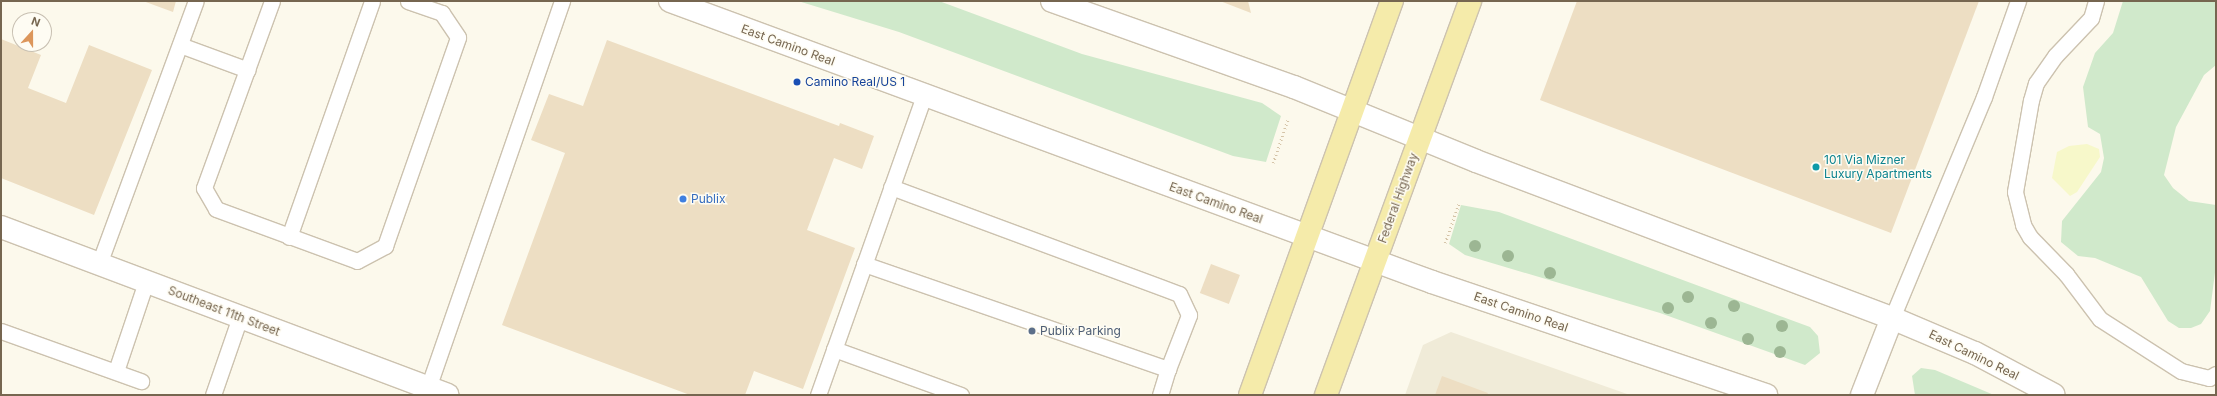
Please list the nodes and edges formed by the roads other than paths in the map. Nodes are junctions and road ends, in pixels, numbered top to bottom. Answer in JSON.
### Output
{"nodes":[{"id":1,"x":196,"y":1,"type":"edge"},
{"id":2,"x":272,"y":1,"type":"edge"},
{"id":3,"x":372,"y":1,"type":"edge"},
{"id":4,"x":408,"y":1,"type":"edge"},
{"id":5,"x":562,"y":1,"type":"edge"},
{"id":6,"x":670,"y":1,"type":"edge"},
{"id":7,"x":1052,"y":1,"type":"edge"},
{"id":8,"x":1392,"y":1,"type":"edge"},
{"id":9,"x":1470,"y":1,"type":"edge"},
{"id":10,"x":2018,"y":1,"type":"edge"},
{"id":11,"x":2096,"y":1,"type":"edge"},
{"id":12,"x":180,"y":45,"type":"junction"},
{"id":13,"x":248,"y":70,"type":"junction"},
{"id":14,"x":924,"y":95,"type":"junction"},
{"id":15,"x":1352,"y":110,"type":"junction"},
{"id":16,"x":1420,"y":138,"type":"junction"},
{"id":17,"x":891,"y":187,"type":"junction"},
{"id":18,"x":1,"y":227,"type":"edge"},
{"id":19,"x":1307,"y":236,"type":"junction"},
{"id":20,"x":289,"y":237,"type":"junction"},
{"id":21,"x":1375,"y":261,"type":"junction"},
{"id":22,"x":99,"y":264,"type":"junction"},
{"id":23,"x":864,"y":264,"type":"junction"},
{"id":24,"x":146,"y":282,"type":"junction"},
{"id":25,"x":240,"y":317,"type":"junction"},
{"id":26,"x":1892,"y":318,"type":"junction"},
{"id":27,"x":1,"y":331,"type":"edge"},
{"id":28,"x":834,"y":349,"type":"junction"},
{"id":29,"x":1168,"y":369,"type":"junction"},
{"id":30,"x":116,"y":371,"type":"junction"},
{"id":31,"x":2216,"y":374,"type":"edge"},
{"id":32,"x":141,"y":381,"type":"dead end"},
{"id":33,"x":438,"y":391,"type":"edge"},
{"id":34,"x":213,"y":395,"type":"edge"},
{"id":35,"x":818,"y":395,"type":"edge"},
{"id":36,"x":961,"y":395,"type":"edge"},
{"id":37,"x":1160,"y":395,"type":"edge"},
{"id":38,"x":1250,"y":395,"type":"edge"},
{"id":39,"x":1326,"y":395,"type":"edge"},
{"id":40,"x":1766,"y":395,"type":"edge"},
{"id":41,"x":1862,"y":395,"type":"edge"},
{"id":42,"x":2054,"y":395,"type":"edge"}],
"edges":[{"from":1,"to":12,"type":"lane"},
{"from":2,"to":13,"type":"lane"},
{"from":3,"to":20,"type":"lane"},
{"from":4,"to":20,"type":"lane"},
{"from":5,"to":33,"type":"lane"},
{"from":6,"to":14,"type":"street","name":"East Camino Real"},
{"from":7,"to":15,"type":"street","name":"East Camino Real"},
{"from":8,"to":15,"type":"main road"},
{"from":9,"to":16,"type":"main road","name":"Federal Highway"},
{"from":10,"to":26,"type":"lane"},
{"from":11,"to":31,"type":"lane"},
{"from":12,"to":13,"type":"lane"},
{"from":12,"to":22,"type":"lane"},
{"from":13,"to":20,"type":"lane"},
{"from":14,"to":17,"type":"lane"},
{"from":14,"to":19,"type":"street","name":"East Camino Real"},
{"from":15,"to":16,"type":"street","name":"East Camino Real"},
{"from":15,"to":19,"type":"main road"},
{"from":16,"to":21,"type":"main road","name":"Federal Highway"},
{"from":16,"to":26,"type":"street","name":"East Camino Real"},
{"from":17,"to":23,"type":"lane"},
{"from":17,"to":29,"type":"lane"},
{"from":18,"to":22,"type":"street","name":"Southeast 11th Street"},
{"from":19,"to":21,"type":"street","name":"East Camino Real"},
{"from":19,"to":38,"type":"main road"},
{"from":21,"to":39,"type":"main road","name":"Federal Highway"},
{"from":21,"to":40,"type":"street","name":"East Camino Real"},
{"from":22,"to":24,"type":"street","name":"Southeast 11th Street"},
{"from":23,"to":28,"type":"lane"},
{"from":23,"to":29,"type":"lane"},
{"from":24,"to":25,"type":"street","name":"Southeast 11th Street"},
{"from":24,"to":30,"type":"lane"},
{"from":25,"to":33,"type":"street","name":"Southeast 11th Street"},
{"from":25,"to":34,"type":"lane"},
{"from":26,"to":41,"type":"street"},
{"from":26,"to":42,"type":"street","name":"East Camino Real"},
{"from":27,"to":30,"type":"lane"},
{"from":28,"to":35,"type":"lane"},
{"from":28,"to":36,"type":"lane"},
{"from":29,"to":37,"type":"lane"},
{"from":30,"to":32,"type":"lane"}]}
